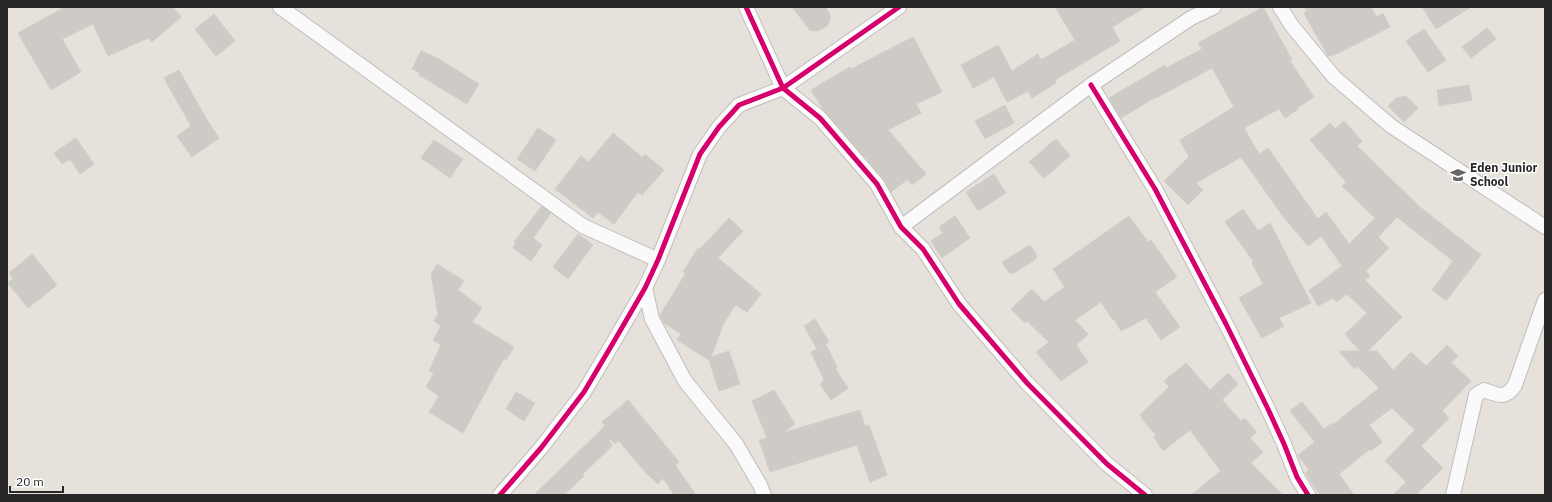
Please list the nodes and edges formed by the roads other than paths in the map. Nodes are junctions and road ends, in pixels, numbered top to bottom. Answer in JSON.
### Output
{"nodes":[{"id":1,"x":280,"y":7,"type":"edge"},
{"id":2,"x":746,"y":7,"type":"edge"},
{"id":3,"x":899,"y":7,"type":"edge"},
{"id":4,"x":1214,"y":7,"type":"edge"},
{"id":5,"x":1280,"y":7,"type":"edge"},
{"id":6,"x":1091,"y":85,"type":"junction"},
{"id":7,"x":783,"y":88,"type":"junction"},
{"id":8,"x":902,"y":227,"type":"junction"},
{"id":9,"x":1545,"y":227,"type":"edge"},
{"id":10,"x":658,"y":260,"type":"junction"},
{"id":11,"x":645,"y":288,"type":"junction"},
{"id":12,"x":1545,"y":300,"type":"edge"},
{"id":13,"x":500,"y":495,"type":"edge"},
{"id":14,"x":764,"y":495,"type":"edge"},
{"id":15,"x":1145,"y":495,"type":"edge"},
{"id":16,"x":1308,"y":495,"type":"edge"},
{"id":17,"x":1453,"y":495,"type":"edge"}],
"edges":[{"from":1,"to":10,"type":"street"},
{"from":2,"to":7,"type":"street"},
{"from":3,"to":7,"type":"street"},
{"from":4,"to":6,"type":"street"},
{"from":5,"to":9,"type":"street"},
{"from":6,"to":8,"type":"street"},
{"from":6,"to":16,"type":"street"},
{"from":7,"to":8,"type":"street"},
{"from":7,"to":10,"type":"street"},
{"from":8,"to":15,"type":"street"},
{"from":10,"to":11,"type":"street"},
{"from":11,"to":13,"type":"street"},
{"from":11,"to":14,"type":"street"},
{"from":12,"to":17,"type":"street"}]}
